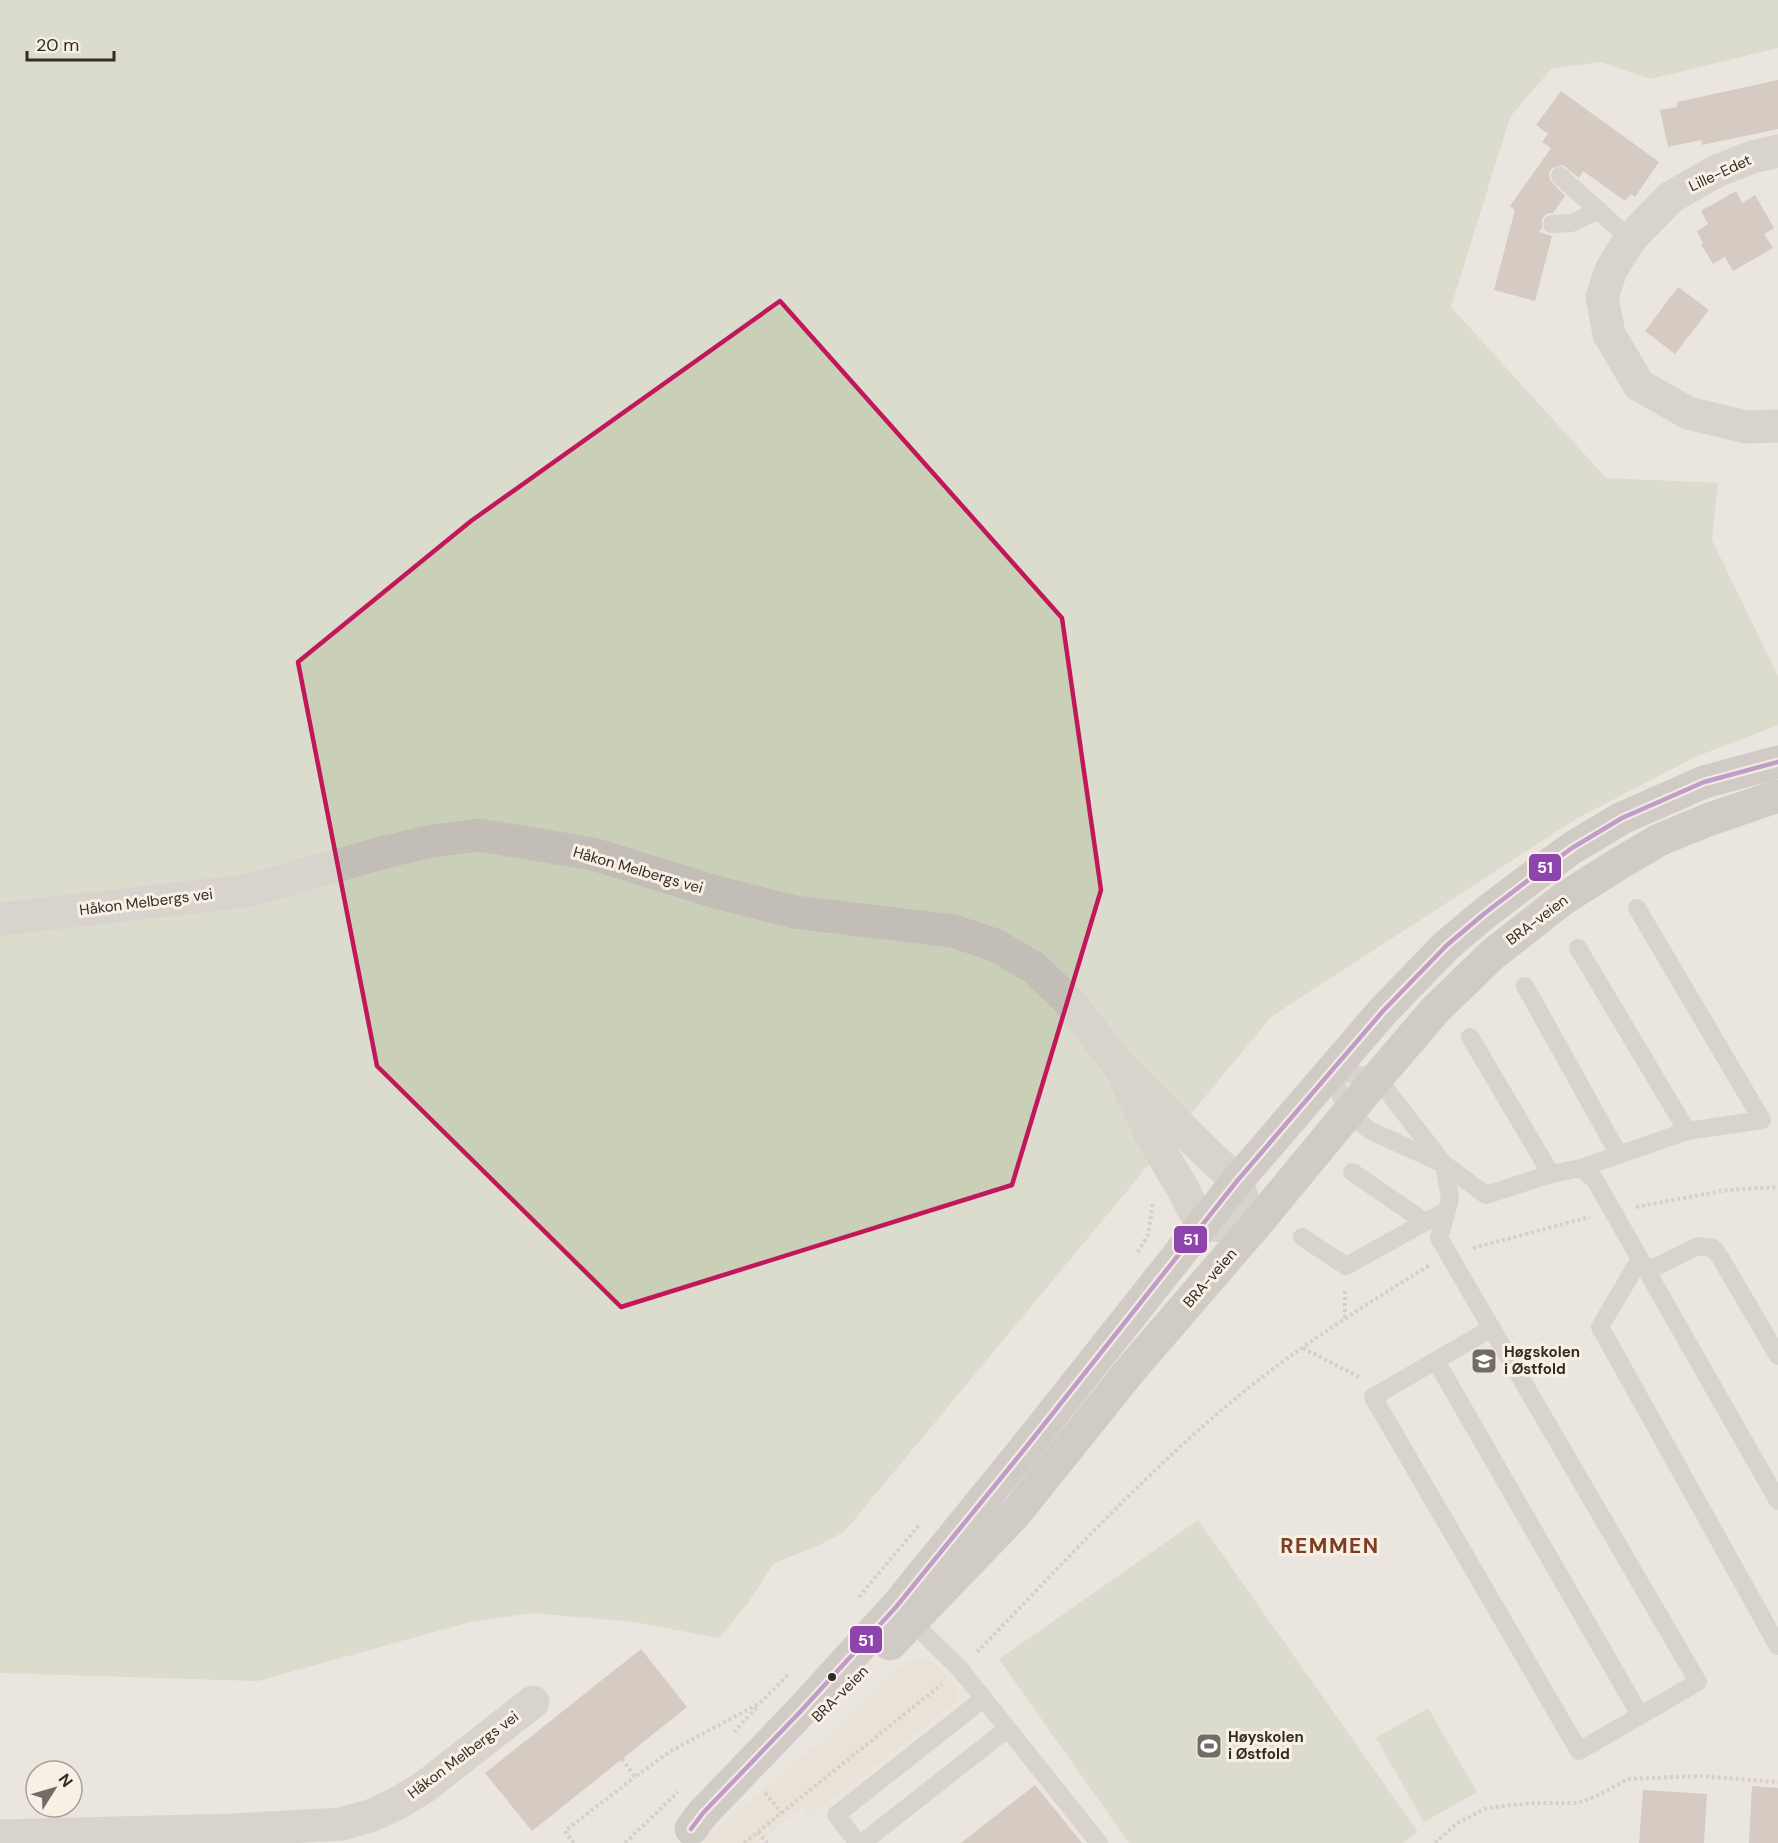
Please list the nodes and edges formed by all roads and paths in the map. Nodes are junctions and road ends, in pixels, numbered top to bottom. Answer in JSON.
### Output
{"nodes":[{"id":1,"x":1778,"y":151,"type":"edge"},
{"id":2,"x":1560,"y":176,"type":"dead end"},
{"id":3,"x":1599,"y":210,"type":"junction"},
{"id":4,"x":1552,"y":224,"type":"dead end"},
{"id":5,"x":1630,"y":238,"type":"junction"},
{"id":6,"x":1778,"y":426,"type":"edge"},
{"id":7,"x":1778,"y":762,"type":"edge"},
{"id":8,"x":1778,"y":796,"type":"edge"},
{"id":9,"x":1636,"y":908,"type":"dead end"},
{"id":10,"x":0,"y":919,"type":"edge"},
{"id":11,"x":1578,"y":948,"type":"dead end"},
{"id":12,"x":1525,"y":986,"type":"dead end"},
{"id":13,"x":1470,"y":1037,"type":"dead end"},
{"id":14,"x":1120,"y":1067,"type":"junction"},
{"id":15,"x":1332,"y":1071,"type":"junction"},
{"id":16,"x":1377,"y":1078,"type":"junction"},
{"id":17,"x":1347,"y":1113,"type":"junction"},
{"id":18,"x":1687,"y":1131,"type":"junction"},
{"id":19,"x":1619,"y":1155,"type":"junction"},
{"id":20,"x":1444,"y":1164,"type":"junction"},
{"id":21,"x":1581,"y":1168,"type":"junction"},
{"id":22,"x":1352,"y":1172,"type":"dead end"},
{"id":23,"x":1551,"y":1174,"type":"junction"},
{"id":24,"x":1237,"y":1181,"type":"junction"},
{"id":25,"x":1778,"y":1187,"type":"edge"},
{"id":26,"x":1152,"y":1196,"type":"dead end"},
{"id":27,"x":1447,"y":1210,"type":"junction"},
{"id":28,"x":1612,"y":1211,"type":"junction"},
{"id":29,"x":1425,"y":1222,"type":"junction"},
{"id":30,"x":1204,"y":1224,"type":"junction"},
{"id":31,"x":1252,"y":1229,"type":"junction"},
{"id":32,"x":1302,"y":1237,"type":"dead end"},
{"id":33,"x":1449,"y":1255,"type":"junction"},
{"id":34,"x":1135,"y":1258,"type":"dead end"},
{"id":35,"x":1643,"y":1265,"type":"junction"},
{"id":36,"x":1346,"y":1266,"type":"junction"},
{"id":37,"x":1345,"y":1318,"type":"junction"},
{"id":38,"x":1492,"y":1328,"type":"junction"},
{"id":39,"x":1303,"y":1348,"type":"junction"},
{"id":40,"x":1778,"y":1356,"type":"edge"},
{"id":41,"x":1436,"y":1361,"type":"junction"},
{"id":42,"x":1383,"y":1392,"type":"junction"},
{"id":43,"x":1778,"y":1501,"type":"edge"},
{"id":44,"x":924,"y":1520,"type":"dead end"},
{"id":45,"x":859,"y":1598,"type":"dead end"},
{"id":46,"x":904,"y":1614,"type":"junction"},
{"id":47,"x":1778,"y":1646,"type":"edge"},
{"id":48,"x":960,"y":1669,"type":"junction"},
{"id":49,"x":790,"y":1673,"type":"dead end"},
{"id":50,"x":983,"y":1699,"type":"junction"},
{"id":51,"x":533,"y":1702,"type":"dead end"},
{"id":52,"x":1640,"y":1715,"type":"junction"},
{"id":53,"x":1007,"y":1729,"type":"junction"},
{"id":54,"x":622,"y":1759,"type":"dead end"},
{"id":55,"x":635,"y":1777,"type":"junction"},
{"id":56,"x":1778,"y":1782,"type":"edge"},
{"id":57,"x":758,"y":1832,"type":"junction"},
{"id":58,"x":0,"y":1836,"type":"edge"},
{"id":59,"x":684,"y":1836,"type":"edge"},
{"id":60,"x":574,"y":1843,"type":"edge"},
{"id":61,"x":744,"y":1843,"type":"edge"},
{"id":62,"x":767,"y":1843,"type":"edge"},
{"id":63,"x":860,"y":1843,"type":"edge"},
{"id":64,"x":1099,"y":1843,"type":"edge"},
{"id":65,"x":1435,"y":1843,"type":"edge"}],
"edges":[{"from":1,"to":5,"type":"street","name":"Lille-Edet"},
{"from":2,"to":3,"type":"lane"},
{"from":3,"to":4,"type":"lane"},
{"from":3,"to":5,"type":"lane"},
{"from":5,"to":6,"type":"street","name":"Lille-Edet"},
{"from":7,"to":15,"type":"main road","name":"BRA-veien"},
{"from":8,"to":16,"type":"main road","name":"BRA-veien"},
{"from":9,"to":18,"type":"lane"},
{"from":10,"to":14,"type":"street","name":"Håkon Melbergs vei"},
{"from":11,"to":18,"type":"lane"},
{"from":12,"to":19,"type":"lane"},
{"from":13,"to":23,"type":"lane"},
{"from":14,"to":24,"type":"street"},
{"from":14,"to":30,"type":"street"},
{"from":15,"to":16,"type":"lane"},
{"from":15,"to":17,"type":"lane"},
{"from":15,"to":24,"type":"main road","name":"BRA-veien"},
{"from":16,"to":17,"type":"main road","name":"BRA-veien"},
{"from":16,"to":20,"type":"lane"},
{"from":17,"to":20,"type":"lane"},
{"from":17,"to":31,"type":"main road","name":"BRA-veien"},
{"from":18,"to":19,"type":"lane"},
{"from":19,"to":21,"type":"lane"},
{"from":20,"to":23,"type":"lane"},
{"from":20,"to":27,"type":"lane"},
{"from":21,"to":23,"type":"lane"},
{"from":21,"to":28,"type":"lane"},
{"from":22,"to":29,"type":"lane"},
{"from":24,"to":30,"type":"main road","name":"BRA-veien"},
{"from":24,"to":31,"type":"street"},
{"from":25,"to":28,"type":"path"},
{"from":26,"to":34,"type":"path"},
{"from":27,"to":29,"type":"lane"},
{"from":27,"to":33,"type":"lane"},
{"from":28,"to":33,"type":"path"},
{"from":28,"to":35,"type":"lane"},
{"from":29,"to":36,"type":"lane"},
{"from":30,"to":31,"type":"street"},
{"from":30,"to":46,"type":"main road","name":"BRA-veien"},
{"from":31,"to":46,"type":"main road","name":"BRA-veien"},
{"from":32,"to":36,"type":"lane"},
{"from":33,"to":37,"type":"path"},
{"from":33,"to":38,"type":"lane"},
{"from":35,"to":40,"type":"lane"},
{"from":35,"to":43,"type":"lane"},
{"from":35,"to":47,"type":"lane"},
{"from":36,"to":37,"type":"path"},
{"from":37,"to":39,"type":"path"},
{"from":38,"to":41,"type":"lane"},
{"from":38,"to":52,"type":"lane"},
{"from":39,"to":42,"type":"path"},
{"from":39,"to":48,"type":"path"},
{"from":41,"to":42,"type":"lane"},
{"from":41,"to":52,"type":"lane"},
{"from":42,"to":52,"type":"lane"},
{"from":44,"to":45,"type":"path"},
{"from":46,"to":48,"type":"lane"},
{"from":46,"to":59,"type":"main road","name":"BRA-veien"},
{"from":48,"to":50,"type":"lane"},
{"from":48,"to":57,"type":"path"},
{"from":49,"to":55,"type":"path"},
{"from":50,"to":53,"type":"lane"},
{"from":50,"to":63,"type":"lane"},
{"from":51,"to":58,"type":"street","name":"Håkon Melbergs vei"},
{"from":53,"to":63,"type":"lane"},
{"from":53,"to":64,"type":"lane"},
{"from":54,"to":55,"type":"path"},
{"from":55,"to":60,"type":"path"},
{"from":56,"to":65,"type":"path"},
{"from":57,"to":61,"type":"path"},
{"from":57,"to":62,"type":"path"}]}
